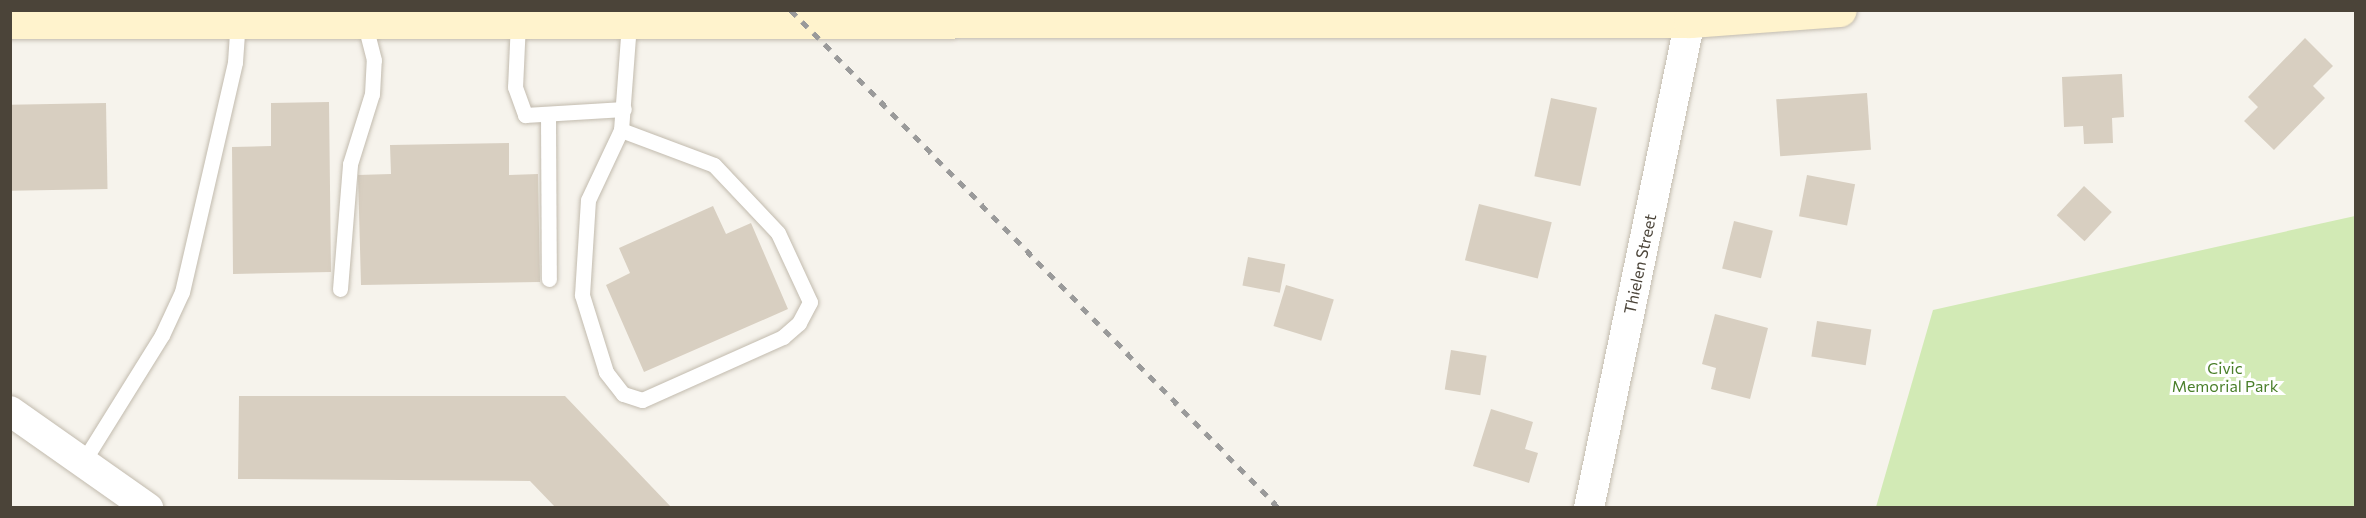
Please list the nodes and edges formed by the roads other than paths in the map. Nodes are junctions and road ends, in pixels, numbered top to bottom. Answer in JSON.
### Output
{"nodes":[{"id":1,"x":968,"y":10,"type":"edge"},
{"id":2,"x":1840,"y":10,"type":"edge"},
{"id":3,"x":361,"y":16,"type":"edge"},
{"id":4,"x":1079,"y":16,"type":"edge"},
{"id":5,"x":1690,"y":21,"type":"junction"},
{"id":6,"x":10,"y":22,"type":"edge"},
{"id":7,"x":518,"y":22,"type":"junction"},
{"id":8,"x":933,"y":22,"type":"junction"},
{"id":9,"x":238,"y":23,"type":"junction"},
{"id":10,"x":629,"y":23,"type":"junction"},
{"id":11,"x":624,"y":109,"type":"junction"},
{"id":12,"x":548,"y":115,"type":"junction"},
{"id":13,"x":621,"y":130,"type":"junction"},
{"id":14,"x":549,"y":279,"type":"dead end"},
{"id":15,"x":340,"y":289,"type":"dead end"},
{"id":16,"x":10,"y":411,"type":"edge"},
{"id":17,"x":83,"y":462,"type":"junction"},
{"id":18,"x":148,"y":507,"type":"edge"},
{"id":19,"x":1589,"y":507,"type":"edge"}],
"edges":[{"from":1,"to":8,"type":"street"},
{"from":2,"to":5,"type":"street"},
{"from":3,"to":7,"type":"street"},
{"from":3,"to":9,"type":"street"},
{"from":3,"to":15,"type":"lane"},
{"from":4,"to":5,"type":"street"},
{"from":4,"to":8,"type":"street"},
{"from":5,"to":19,"type":"street","name":"Thielen Street"},
{"from":6,"to":9,"type":"street"},
{"from":7,"to":10,"type":"street"},
{"from":7,"to":12,"type":"lane"},
{"from":8,"to":10,"type":"street"},
{"from":9,"to":17,"type":"lane"},
{"from":10,"to":11,"type":"lane"},
{"from":11,"to":12,"type":"lane"},
{"from":11,"to":13,"type":"lane"},
{"from":12,"to":14,"type":"lane"},
{"from":13,"to":13,"type":"lane"},
{"from":16,"to":17,"type":"street"},
{"from":17,"to":18,"type":"street"}]}
